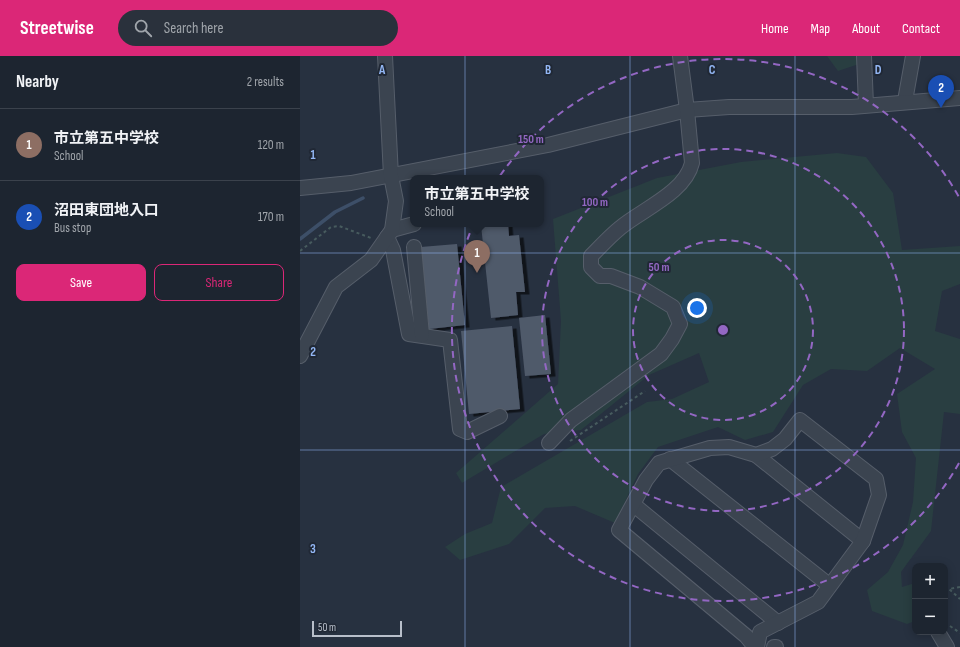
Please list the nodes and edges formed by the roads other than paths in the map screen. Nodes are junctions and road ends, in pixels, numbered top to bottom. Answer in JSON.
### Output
{"nodes":[{"id":1,"x":385,"y":56,"type":"edge"},
{"id":2,"x":680,"y":56,"type":"edge"},
{"id":3,"x":864,"y":56,"type":"edge"},
{"id":4,"x":913,"y":56,"type":"edge"},
{"id":5,"x":960,"y":98,"type":"edge"},
{"id":6,"x":905,"y":101,"type":"junction"},
{"id":7,"x":866,"y":105,"type":"junction"},
{"id":8,"x":688,"y":110,"type":"junction"},
{"id":9,"x":391,"y":176,"type":"junction"},
{"id":10,"x":300,"y":188,"type":"edge"},
{"id":11,"x":410,"y":226,"type":"edge"},
{"id":12,"x":388,"y":236,"type":"junction"},
{"id":13,"x":414,"y":247,"type":"dead end"},
{"id":14,"x":422,"y":335,"type":"junction"},
{"id":15,"x":300,"y":356,"type":"edge"},
{"id":16,"x":500,"y":416,"type":"dead end"},
{"id":17,"x":549,"y":443,"type":"dead end"},
{"id":18,"x":756,"y":455,"type":"junction"},
{"id":19,"x":670,"y":459,"type":"junction"},
{"id":20,"x":634,"y":505,"type":"junction"},
{"id":21,"x":863,"y":541,"type":"junction"},
{"id":22,"x":829,"y":585,"type":"junction"},
{"id":23,"x":778,"y":623,"type":"junction"},
{"id":24,"x":940,"y":635,"type":"edge"},
{"id":25,"x":756,"y":647,"type":"edge"},
{"id":26,"x":947,"y":647,"type":"edge"}],
"edges":[{"from":1,"to":9,"type":"street"},
{"from":2,"to":8,"type":"street"},
{"from":3,"to":7,"type":"street"},
{"from":4,"to":6,"type":"street"},
{"from":5,"to":6,"type":"street"},
{"from":6,"to":7,"type":"street"},
{"from":7,"to":8,"type":"street"},
{"from":8,"to":9,"type":"street"},
{"from":8,"to":17,"type":"street"},
{"from":9,"to":10,"type":"street"},
{"from":9,"to":12,"type":"street"},
{"from":11,"to":12,"type":"street"},
{"from":12,"to":14,"type":"street"},
{"from":12,"to":15,"type":"street"},
{"from":13,"to":14,"type":"street"},
{"from":14,"to":16,"type":"street"},
{"from":18,"to":19,"type":"street"},
{"from":18,"to":21,"type":"street"},
{"from":18,"to":21,"type":"street"},
{"from":19,"to":20,"type":"street"},
{"from":19,"to":22,"type":"street"},
{"from":20,"to":23,"type":"street"},
{"from":20,"to":25,"type":"street"},
{"from":21,"to":22,"type":"street"},
{"from":22,"to":23,"type":"street"},
{"from":23,"to":25,"type":"street"},
{"from":24,"to":26,"type":"street"}]}
